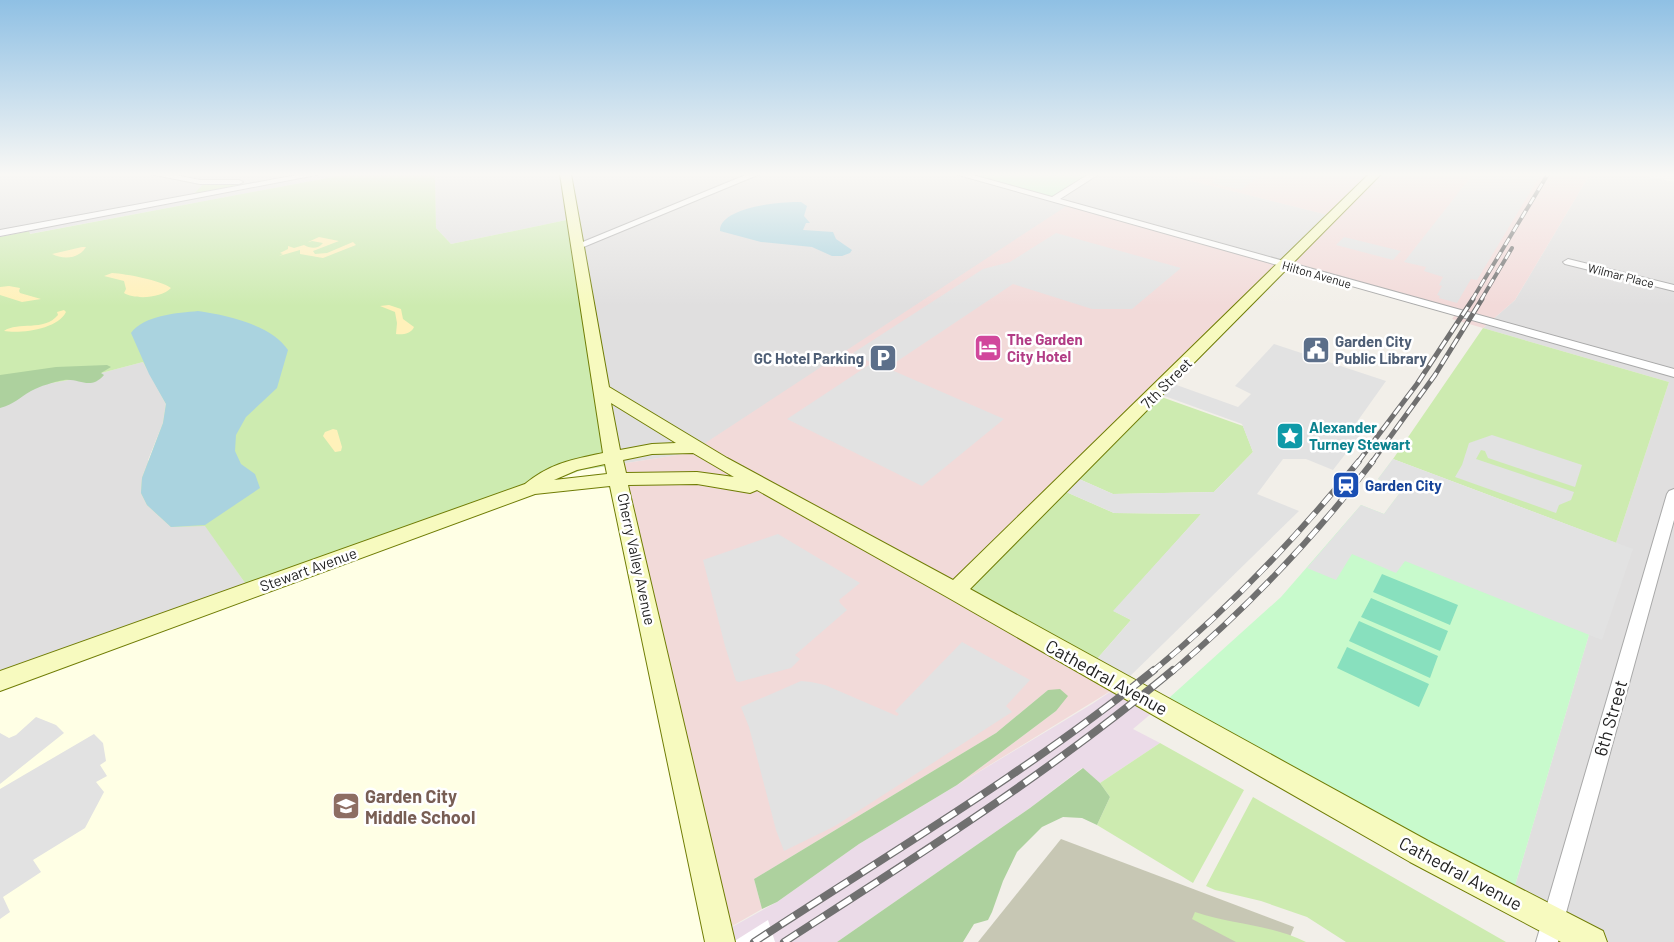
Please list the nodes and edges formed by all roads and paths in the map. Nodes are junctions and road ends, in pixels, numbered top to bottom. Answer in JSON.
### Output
{"nodes":[{"id":1,"x":81,"y":218,"type":"edge"},
{"id":2,"x":573,"y":218,"type":"edge"},
{"id":3,"x":647,"y":218,"type":"edge"},
{"id":4,"x":1117,"y":218,"type":"edge"},
{"id":5,"x":1332,"y":218,"type":"edge"},
{"id":6,"x":0,"y":233,"type":"edge"},
{"id":7,"x":578,"y":246,"type":"junction"},
{"id":8,"x":1568,"y":262,"type":"dead end"},
{"id":9,"x":1285,"y":265,"type":"junction"},
{"id":10,"x":1674,"y":288,"type":"edge"},
{"id":11,"x":1674,"y":373,"type":"edge"},
{"id":12,"x":600,"y":389,"type":"junction"},
{"id":13,"x":696,"y":448,"type":"junction"},
{"id":14,"x":613,"y":456,"type":"junction"},
{"id":15,"x":619,"y":481,"type":"junction"},
{"id":16,"x":532,"y":488,"type":"junction"},
{"id":17,"x":1674,"y":494,"type":"edge"},
{"id":18,"x":780,"y":496,"type":"junction"},
{"id":19,"x":955,"y":591,"type":"junction"},
{"id":20,"x":0,"y":681,"type":"edge"},
{"id":21,"x":1550,"y":931,"type":"edge"},
{"id":22,"x":720,"y":942,"type":"edge"},
{"id":23,"x":1592,"y":942,"type":"edge"}],
"edges":[{"from":1,"to":6,"type":"street"},
{"from":2,"to":7,"type":"street","name":"Cherry Valley Avenue"},
{"from":3,"to":7,"type":"street"},
{"from":4,"to":9,"type":"street","name":"Hilton Avenue"},
{"from":5,"to":9,"type":"street","name":"7th Street"},
{"from":7,"to":12,"type":"street","name":"Cherry Valley Avenue"},
{"from":8,"to":10,"type":"street","name":"Wilmar Place"},
{"from":9,"to":11,"type":"street","name":"Hilton Avenue"},
{"from":9,"to":19,"type":"street","name":"7th Street"},
{"from":12,"to":13,"type":"street"},
{"from":12,"to":14,"type":"street","name":"Cherry Valley Avenue"},
{"from":13,"to":14,"type":"street","name":"Cathedral Avenue"},
{"from":13,"to":18,"type":"street","name":"Cathedral Avenue"},
{"from":14,"to":15,"type":"street","name":"Cherry Valley Avenue"},
{"from":14,"to":16,"type":"street","name":"Stewart Avenue"},
{"from":15,"to":16,"type":"street"},
{"from":15,"to":18,"type":"street"},
{"from":15,"to":22,"type":"street","name":"Cherry Valley Avenue"},
{"from":16,"to":20,"type":"street","name":"Stewart Avenue"},
{"from":17,"to":21,"type":"street","name":"6th Street"},
{"from":18,"to":19,"type":"street","name":"Cathedral Avenue"},
{"from":19,"to":21,"type":"street","name":"Cathedral Avenue"},
{"from":21,"to":23,"type":"street","name":"Cathedral Avenue"}]}
